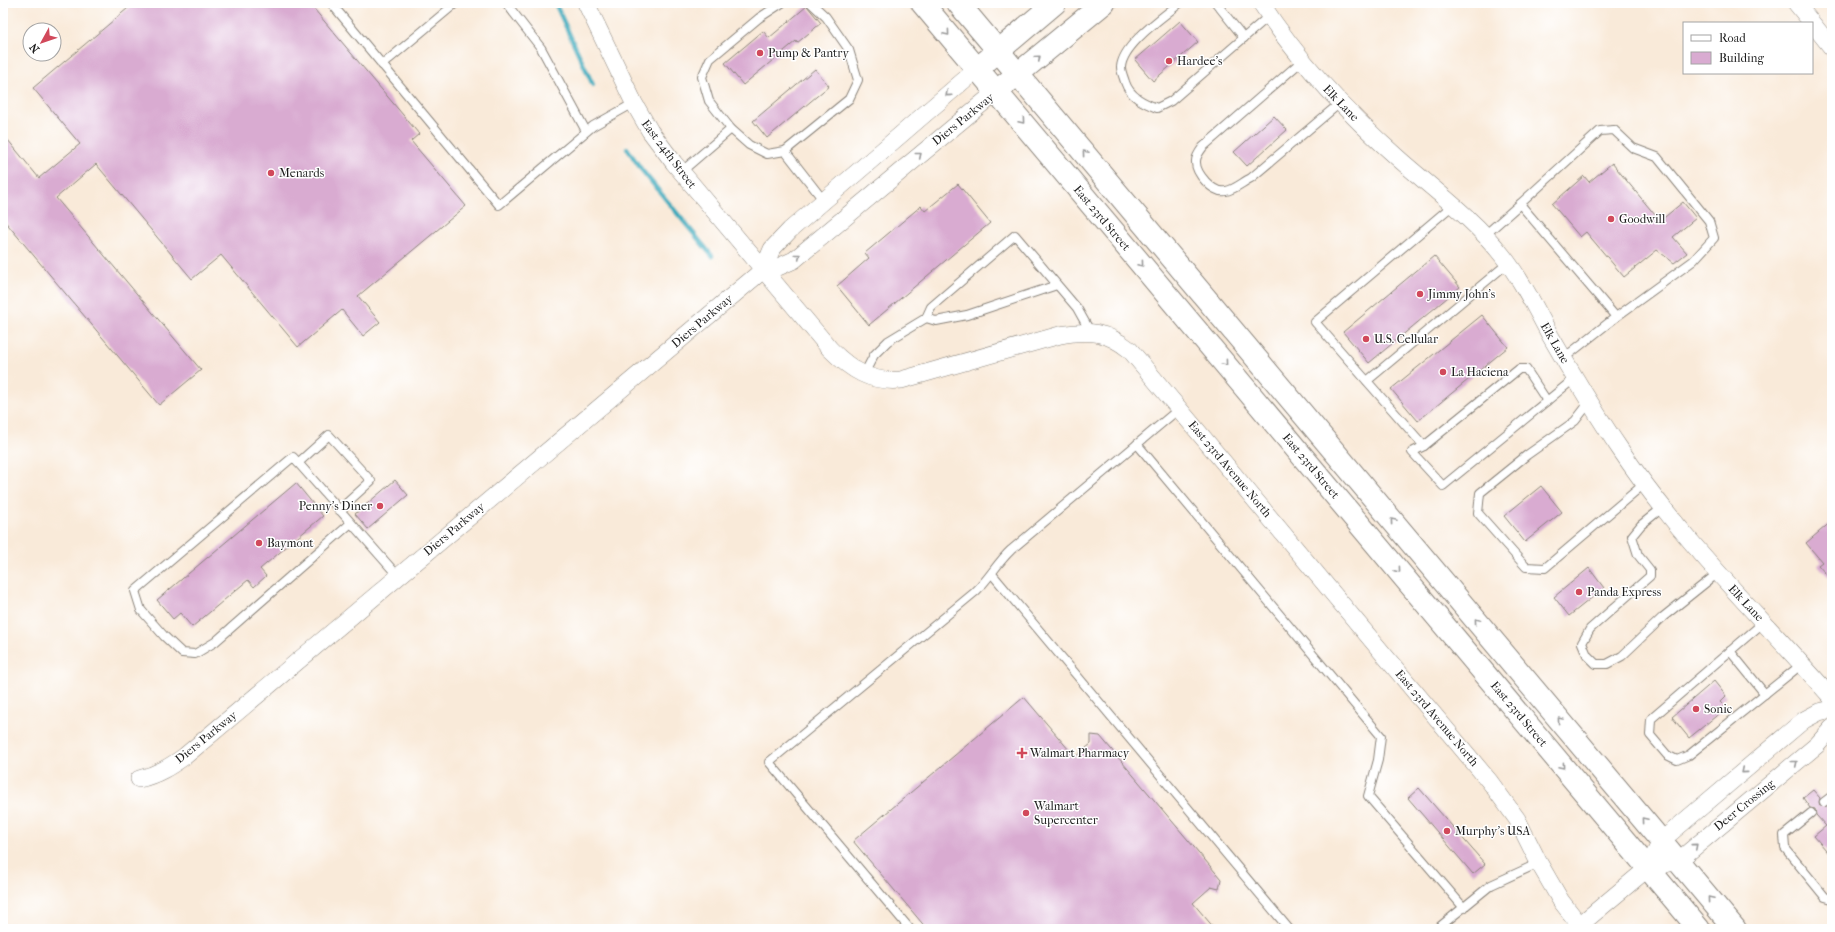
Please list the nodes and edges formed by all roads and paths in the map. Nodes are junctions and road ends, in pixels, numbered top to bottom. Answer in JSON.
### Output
{"nodes":[{"id":1,"x":331,"y":3,"type":"edge"},
{"id":2,"x":456,"y":3,"type":"edge"},
{"id":3,"x":506,"y":3,"type":"edge"},
{"id":4,"x":586,"y":3,"type":"edge"},
{"id":5,"x":782,"y":3,"type":"edge"},
{"id":6,"x":811,"y":3,"type":"edge"},
{"id":7,"x":922,"y":3,"type":"edge"},
{"id":8,"x":958,"y":3,"type":"edge"},
{"id":9,"x":1056,"y":3,"type":"edge"},
{"id":10,"x":1104,"y":3,"type":"edge"},
{"id":11,"x":1180,"y":3,"type":"edge"},
{"id":12,"x":1216,"y":3,"type":"edge"},
{"id":13,"x":1796,"y":3,"type":"edge"},
{"id":14,"x":1265,"y":9,"type":"edge"},
{"id":15,"x":1811,"y":22,"type":"edge"},
{"id":16,"x":1813,"y":24,"type":"edge"},
{"id":17,"x":1244,"y":38,"type":"junction"},
{"id":18,"x":1832,"y":48,"type":"edge"},
{"id":19,"x":998,"y":50,"type":"junction"},
{"id":20,"x":1302,"y":60,"type":"junction"},
{"id":21,"x":382,"y":65,"type":"junction"},
{"id":22,"x":977,"y":69,"type":"junction"},
{"id":23,"x":1018,"y":74,"type":"junction"},
{"id":24,"x":996,"y":91,"type":"junction"},
{"id":25,"x":634,"y":103,"type":"junction"},
{"id":26,"x":1340,"y":103,"type":"junction"},
{"id":27,"x":731,"y":129,"type":"junction"},
{"id":28,"x":586,"y":131,"type":"junction"},
{"id":29,"x":785,"y":152,"type":"junction"},
{"id":30,"x":681,"y":172,"type":"junction"},
{"id":31,"x":824,"y":201,"type":"junction"},
{"id":32,"x":1520,"y":204,"type":"junction"},
{"id":33,"x":1453,"y":205,"type":"junction"},
{"id":34,"x":1486,"y":235,"type":"junction"},
{"id":35,"x":1508,"y":263,"type":"junction"},
{"id":36,"x":763,"y":270,"type":"junction"},
{"id":37,"x":1057,"y":285,"type":"junction"},
{"id":38,"x":926,"y":318,"type":"junction"},
{"id":39,"x":1616,"y":318,"type":"junction"},
{"id":40,"x":1091,"y":333,"type":"junction"},
{"id":41,"x":1564,"y":358,"type":"junction"},
{"id":42,"x":863,"y":376,"type":"junction"},
{"id":43,"x":1575,"y":378,"type":"junction"},
{"id":44,"x":1367,"y":381,"type":"junction"},
{"id":45,"x":1547,"y":401,"type":"junction"},
{"id":46,"x":1589,"y":403,"type":"junction"},
{"id":47,"x":1180,"y":408,"type":"junction"},
{"id":48,"x":1137,"y":444,"type":"junction"},
{"id":49,"x":1424,"y":446,"type":"junction"},
{"id":50,"x":298,"y":463,"type":"junction"},
{"id":51,"x":1644,"y":484,"type":"junction"},
{"id":52,"x":1662,"y":508,"type":"junction"},
{"id":53,"x":339,"y":510,"type":"junction"},
{"id":54,"x":351,"y":523,"type":"junction"},
{"id":55,"x":1718,"y":573,"type":"junction"},
{"id":56,"x":992,"y":574,"type":"junction"},
{"id":57,"x":398,"y":576,"type":"junction"},
{"id":58,"x":1764,"y":622,"type":"junction"},
{"id":59,"x":1730,"y":652,"type":"junction"},
{"id":60,"x":1802,"y":664,"type":"junction"},
{"id":61,"x":1765,"y":694,"type":"junction"},
{"id":62,"x":1832,"y":698,"type":"edge"},
{"id":63,"x":1832,"y":709,"type":"edge"},
{"id":64,"x":1832,"y":728,"type":"edge"},
{"id":65,"x":139,"y":778,"type":"dead end"},
{"id":66,"x":1832,"y":796,"type":"edge"},
{"id":67,"x":1824,"y":802,"type":"dead end"},
{"id":68,"x":1811,"y":813,"type":"dead end"},
{"id":69,"x":1661,"y":841,"type":"junction"},
{"id":70,"x":1678,"y":861,"type":"junction"},
{"id":71,"x":1539,"y":863,"type":"junction"},
{"id":72,"x":1648,"y":868,"type":"junction"},
{"id":73,"x":1832,"y":899,"type":"edge"},
{"id":74,"x":1464,"y":908,"type":"junction"},
{"id":75,"x":1579,"y":928,"type":"edge"},
{"id":76,"x":910,"y":929,"type":"edge"},
{"id":77,"x":1289,"y":929,"type":"edge"},
{"id":78,"x":1437,"y":929,"type":"edge"},
{"id":79,"x":1699,"y":929,"type":"edge"},
{"id":80,"x":1735,"y":929,"type":"edge"}],
"edges":[{"from":1,"to":21,"type":"lane"},
{"from":2,"to":21,"type":"lane"},
{"from":3,"to":28,"type":"lane"},
{"from":4,"to":25,"type":"street","name":"East 24th Street"},
{"from":5,"to":27,"type":"lane"},
{"from":6,"to":29,"type":"lane"},
{"from":7,"to":22,"type":"main road","name":"East 23rd Street","one_way":true},
{"from":8,"to":19,"type":"main road"},
{"from":9,"to":19,"type":"main road","name":"Diers Parkway"},
{"from":23,"to":10,"type":"main road","name":"Diers Parkway","one_way":true},
{"from":11,"to":17,"type":"lane"},
{"from":12,"to":17,"type":"lane"},
{"from":13,"to":15,"type":"street"},
{"from":14,"to":17,"type":"lane"},
{"from":14,"to":20,"type":"street","name":"Elk Lane"},
{"from":16,"to":18,"type":"street"},
{"from":19,"to":22,"type":"main road","name":"Diers Parkway"},
{"from":19,"to":23,"type":"main road"},
{"from":20,"to":26,"type":"street","name":"Elk Lane"},
{"from":20,"to":26,"type":"lane"},
{"from":21,"to":28,"type":"lane"},
{"from":22,"to":24,"type":"main road","name":"East 23rd Street"},
{"from":22,"to":31,"type":"street","name":"Diers Parkway","one_way":true},
{"from":23,"to":24,"type":"main road","name":"Diers Parkway"},
{"from":69,"to":23,"type":"main road","one_way":true},
{"from":36,"to":24,"type":"street","name":"Diers Parkway","one_way":true},
{"from":24,"to":72,"type":"main road","name":"East 23rd Street","one_way":true},
{"from":25,"to":28,"type":"lane"},
{"from":25,"to":30,"type":"street","name":"East 24th Street"},
{"from":26,"to":33,"type":"street","name":"Elk Lane"},
{"from":27,"to":29,"type":"lane"},
{"from":27,"to":30,"type":"lane"},
{"from":29,"to":31,"type":"lane"},
{"from":30,"to":36,"type":"street","name":"East 24th Street"},
{"from":31,"to":36,"type":"street","name":"Diers Parkway"},
{"from":32,"to":34,"type":"lane"},
{"from":32,"to":39,"type":"lane"},
{"from":32,"to":39,"type":"lane"},
{"from":33,"to":34,"type":"street","name":"Elk Lane"},
{"from":33,"to":44,"type":"lane"},
{"from":34,"to":35,"type":"street","name":"Elk Lane"},
{"from":35,"to":41,"type":"street","name":"Elk Lane"},
{"from":35,"to":44,"type":"lane"},
{"from":36,"to":42,"type":"street","name":"East 23rd Avenue North"},
{"from":36,"to":57,"type":"street","name":"Diers Parkway"},
{"from":37,"to":38,"type":"lane"},
{"from":37,"to":38,"type":"lane"},
{"from":37,"to":40,"type":"lane"},
{"from":38,"to":42,"type":"lane"},
{"from":39,"to":41,"type":"lane"},
{"from":40,"to":42,"type":"street","name":"East 23rd Avenue North"},
{"from":40,"to":47,"type":"street","name":"East 23rd Avenue North"},
{"from":41,"to":43,"type":"street","name":"Elk Lane"},
{"from":43,"to":45,"type":"lane"},
{"from":43,"to":46,"type":"street","name":"Elk Lane"},
{"from":44,"to":49,"type":"lane"},
{"from":45,"to":49,"type":"lane"},
{"from":45,"to":49,"type":"lane"},
{"from":46,"to":51,"type":"street","name":"Elk Lane"},
{"from":46,"to":51,"type":"lane"},
{"from":47,"to":48,"type":"lane"},
{"from":47,"to":71,"type":"street","name":"East 23rd Avenue North"},
{"from":48,"to":56,"type":"lane"},
{"from":48,"to":74,"type":"lane"},
{"from":50,"to":53,"type":"lane"},
{"from":50,"to":53,"type":"lane"},
{"from":50,"to":54,"type":"lane"},
{"from":51,"to":52,"type":"street","name":"Elk Lane"},
{"from":52,"to":55,"type":"street","name":"Elk Lane"},
{"from":52,"to":55,"type":"lane"},
{"from":53,"to":54,"type":"lane"},
{"from":54,"to":57,"type":"lane"},
{"from":55,"to":58,"type":"street","name":"Elk Lane"},
{"from":56,"to":76,"type":"lane"},
{"from":56,"to":77,"type":"lane"},
{"from":57,"to":65,"type":"street","name":"Diers Parkway"},
{"from":58,"to":59,"type":"lane"},
{"from":58,"to":60,"type":"street","name":"Elk Lane"},
{"from":59,"to":61,"type":"lane"},
{"from":59,"to":61,"type":"lane"},
{"from":60,"to":61,"type":"lane"},
{"from":60,"to":62,"type":"street","name":"Elk Lane"},
{"from":63,"to":69,"type":"street","one_way":true},
{"from":70,"to":64,"type":"street","name":"Deer Crossing","one_way":true},
{"from":66,"to":67,"type":"lane"},
{"from":68,"to":73,"type":"lane"},
{"from":69,"to":70,"type":"main road"},
{"from":69,"to":72,"type":"street"},
{"from":70,"to":72,"type":"street","name":"Deer Crossing"},
{"from":80,"to":70,"type":"main road","one_way":true},
{"from":71,"to":74,"type":"lane"},
{"from":71,"to":75,"type":"street","name":"East 23rd Avenue North"},
{"from":72,"to":75,"type":"street"},
{"from":72,"to":79,"type":"main road","name":"East 23rd Street"},
{"from":74,"to":78,"type":"lane"}]}
